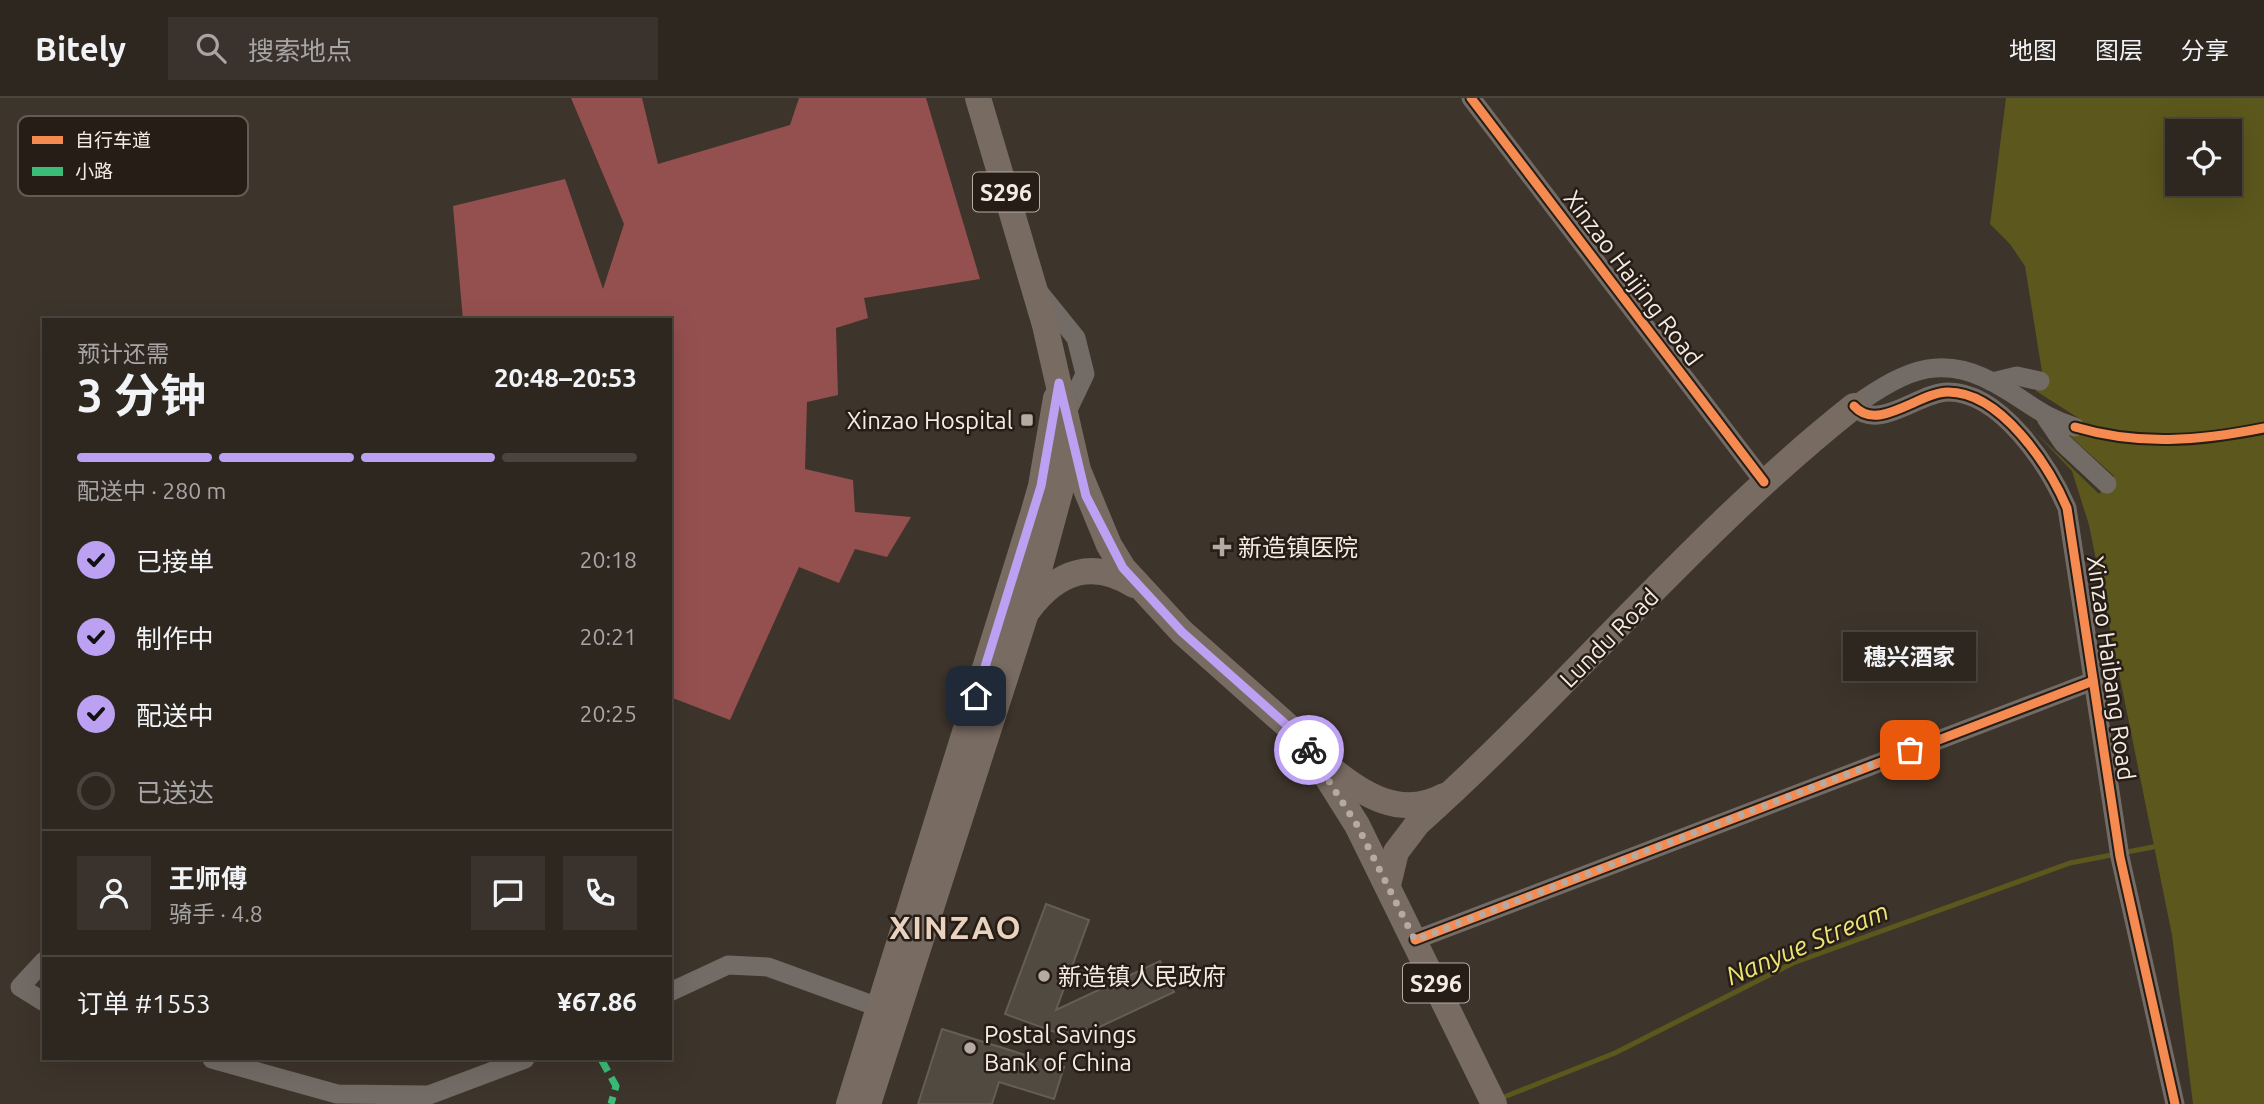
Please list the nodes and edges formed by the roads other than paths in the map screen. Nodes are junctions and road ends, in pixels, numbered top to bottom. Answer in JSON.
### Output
{"nodes":[{"id":1,"x":978,"y":98,"type":"edge"},
{"id":2,"x":1471,"y":98,"type":"edge"},
{"id":3,"x":1035,"y":287,"type":"junction"},
{"id":4,"x":2040,"y":381,"type":"dead end"},
{"id":5,"x":1992,"y":382,"type":"junction"},
{"id":6,"x":1059,"y":383,"type":"junction"},
{"id":7,"x":1854,"y":406,"type":"junction"},
{"id":8,"x":1066,"y":414,"type":"junction"},
{"id":9,"x":2046,"y":418,"type":"junction"},
{"id":10,"x":2075,"y":427,"type":"dead end"},
{"id":11,"x":1764,"y":482,"type":"junction"},
{"id":12,"x":2107,"y":485,"type":"dead end"},
{"id":13,"x":1142,"y":590,"type":"junction"},
{"id":14,"x":1026,"y":613,"type":"junction"},
{"id":15,"x":2093,"y":681,"type":"junction"},
{"id":16,"x":1313,"y":755,"type":"junction"},
{"id":17,"x":1457,"y":788,"type":"junction"},
{"id":18,"x":1388,"y":885,"type":"junction"},
{"id":19,"x":1415,"y":940,"type":"junction"},
{"id":20,"x":42,"y":963,"type":"edge"},
{"id":21,"x":672,"y":991,"type":"edge"},
{"id":22,"x":42,"y":1001,"type":"edge"},
{"id":23,"x":878,"y":1007,"type":"junction"},
{"id":24,"x":216,"y":1060,"type":"edge"},
{"id":25,"x":522,"y":1060,"type":"edge"},
{"id":26,"x":1489,"y":1092,"type":"edge"},
{"id":27,"x":849,"y":1104,"type":"edge"},
{"id":28,"x":868,"y":1104,"type":"edge"},
{"id":29,"x":2175,"y":1104,"type":"edge"}],
"edges":[{"from":1,"to":3,"type":"main road","number":"S296"},
{"from":2,"to":11,"type":"street","name":"Xinzao Haijing Road"},
{"from":3,"to":6,"type":"main road","number":"S296"},
{"from":3,"to":8,"type":"street"},
{"from":4,"to":5,"type":"street"},
{"from":5,"to":7,"type":"street"},
{"from":5,"to":9,"type":"street"},
{"from":6,"to":8,"type":"main road","number":"S296"},
{"from":6,"to":23,"type":"main road"},
{"from":7,"to":11,"type":"main road","name":"Lundu Road"},
{"from":7,"to":15,"type":"street","name":"Xinzao Haibang Road"},
{"from":8,"to":13,"type":"main road","number":"S296"},
{"from":8,"to":14,"type":"main road"},
{"from":9,"to":10,"type":"street"},
{"from":9,"to":12,"type":"street"},
{"from":11,"to":17,"type":"main road","name":"Lundu Road"},
{"from":13,"to":14,"type":"main road"},
{"from":13,"to":16,"type":"main road","number":"S296"},
{"from":14,"to":28,"type":"main road"},
{"from":15,"to":19,"type":"street"},
{"from":15,"to":29,"type":"street","name":"Xinzao Haibang Road"},
{"from":16,"to":17,"type":"main road"},
{"from":16,"to":18,"type":"main road","number":"S296"},
{"from":17,"to":18,"type":"main road","name":"Lundu Road"},
{"from":18,"to":19,"type":"main road","number":"S296"},
{"from":19,"to":26,"type":"main road","number":"S296"},
{"from":20,"to":22,"type":"street"},
{"from":21,"to":23,"type":"street"},
{"from":23,"to":27,"type":"main road"},
{"from":24,"to":25,"type":"street"}]}
